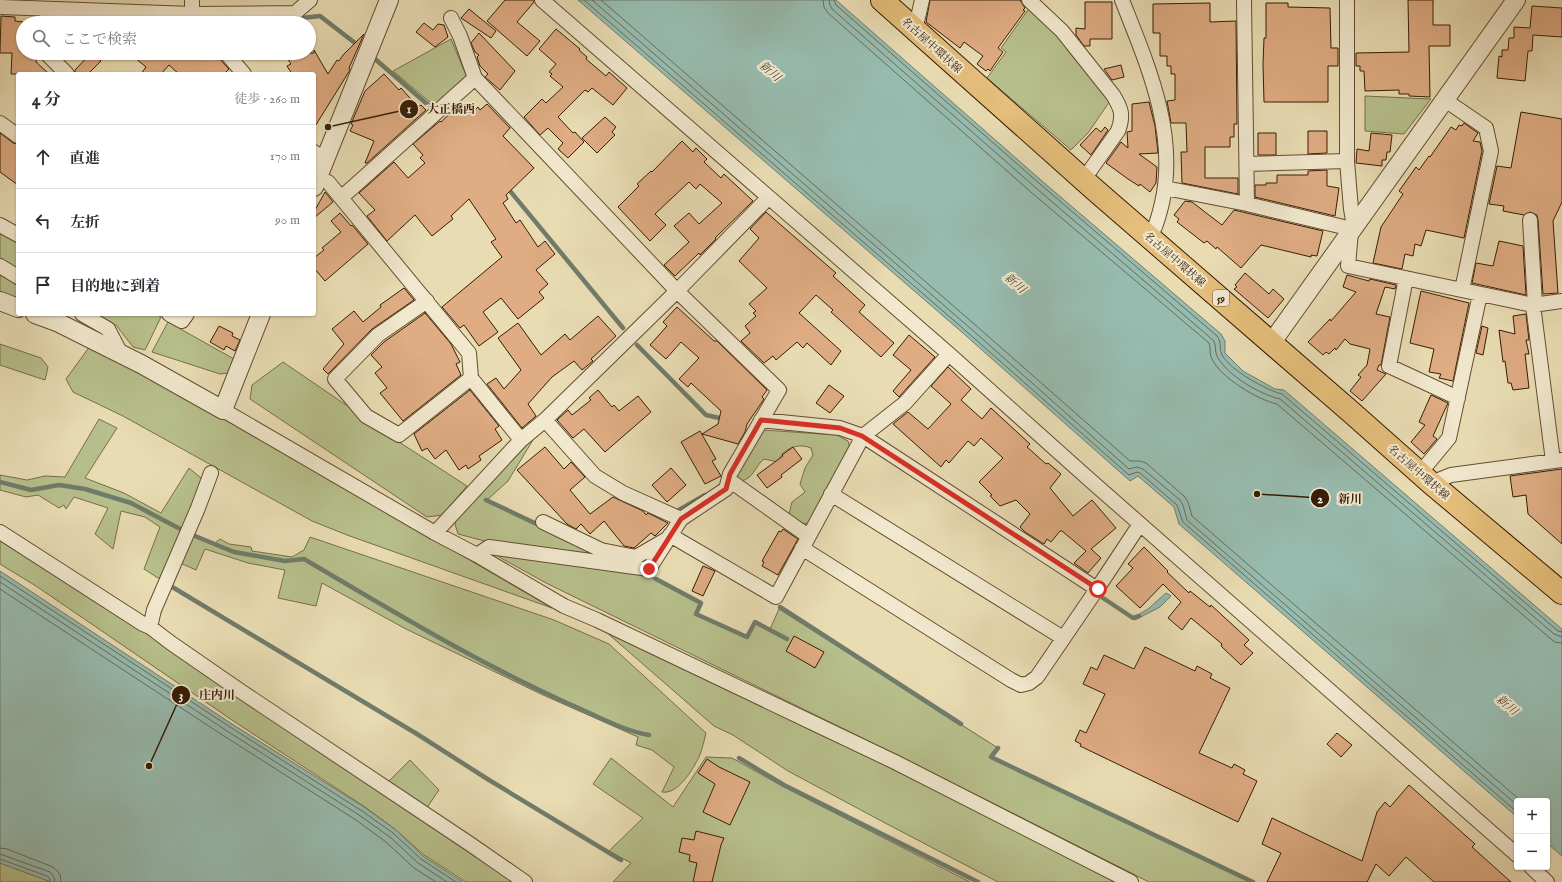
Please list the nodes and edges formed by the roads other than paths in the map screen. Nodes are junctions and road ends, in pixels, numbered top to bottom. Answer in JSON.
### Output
{"nodes":[{"id":1,"x":192,"y":0,"type":"edge"},
{"id":2,"x":310,"y":0,"type":"edge"},
{"id":3,"x":389,"y":0,"type":"edge"},
{"id":4,"x":542,"y":0,"type":"edge"},
{"id":5,"x":882,"y":0,"type":"edge"},
{"id":6,"x":922,"y":0,"type":"edge"},
{"id":7,"x":1029,"y":0,"type":"edge"},
{"id":8,"x":1122,"y":0,"type":"edge"},
{"id":9,"x":1244,"y":0,"type":"edge"},
{"id":10,"x":1347,"y":0,"type":"edge"},
{"id":11,"x":1516,"y":0,"type":"edge"},
{"id":12,"x":0,"y":7,"type":"edge"},
{"id":13,"x":47,"y":9,"type":"junction"},
{"id":14,"x":47,"y":16,"type":"edge"},
{"id":15,"x":150,"y":16,"type":"edge"},
{"id":16,"x":194,"y":16,"type":"edge"},
{"id":17,"x":244,"y":16,"type":"edge"},
{"id":18,"x":450,"y":18,"type":"dead end"},
{"id":19,"x":915,"y":30,"type":"junction"},
{"id":20,"x":53,"y":60,"type":"edge"},
{"id":21,"x":232,"y":60,"type":"edge"},
{"id":22,"x":65,"y":72,"type":"edge"},
{"id":23,"x":242,"y":72,"type":"edge"},
{"id":24,"x":475,"y":78,"type":"junction"},
{"id":25,"x":1445,"y":100,"type":"junction"},
{"id":26,"x":0,"y":123,"type":"edge"},
{"id":27,"x":16,"y":135,"type":"edge"},
{"id":28,"x":319,"y":157,"type":"edge"},
{"id":29,"x":1347,"y":161,"type":"junction"},
{"id":30,"x":1247,"y":164,"type":"junction"},
{"id":31,"x":1084,"y":179,"type":"junction"},
{"id":32,"x":321,"y":185,"type":"edge"},
{"id":33,"x":1165,"y":188,"type":"junction"},
{"id":34,"x":342,"y":197,"type":"junction"},
{"id":35,"x":768,"y":198,"type":"junction"},
{"id":36,"x":1248,"y":204,"type":"junction"},
{"id":37,"x":1530,"y":220,"type":"dead end"},
{"id":38,"x":0,"y":225,"type":"edge"},
{"id":39,"x":1352,"y":229,"type":"junction"},
{"id":40,"x":16,"y":233,"type":"edge"},
{"id":41,"x":1150,"y":237,"type":"junction"},
{"id":42,"x":0,"y":266,"type":"edge"},
{"id":43,"x":16,"y":277,"type":"edge"},
{"id":44,"x":1406,"y":278,"type":"junction"},
{"id":45,"x":1462,"y":290,"type":"junction"},
{"id":46,"x":677,"y":291,"type":"junction"},
{"id":47,"x":1480,"y":294,"type":"junction"},
{"id":48,"x":0,"y":301,"type":"edge"},
{"id":49,"x":427,"y":301,"type":"junction"},
{"id":50,"x":1562,"y":301,"type":"edge"},
{"id":51,"x":1534,"y":305,"type":"junction"},
{"id":52,"x":16,"y":307,"type":"edge"},
{"id":53,"x":40,"y":316,"type":"edge"},
{"id":54,"x":85,"y":316,"type":"edge"},
{"id":55,"x":173,"y":316,"type":"edge"},
{"id":56,"x":186,"y":316,"type":"edge"},
{"id":57,"x":260,"y":316,"type":"edge"},
{"id":58,"x":1272,"y":342,"type":"junction"},
{"id":59,"x":121,"y":354,"type":"junction"},
{"id":60,"x":949,"y":354,"type":"junction"},
{"id":61,"x":471,"y":378,"type":"junction"},
{"id":62,"x":1458,"y":398,"type":"junction"},
{"id":63,"x":223,"y":410,"type":"junction"},
{"id":64,"x":545,"y":420,"type":"junction"},
{"id":65,"x":761,"y":420,"type":"junction"},
{"id":66,"x":862,"y":436,"type":"junction"},
{"id":67,"x":521,"y":440,"type":"junction"},
{"id":68,"x":1558,"y":460,"type":"edge"},
{"id":69,"x":210,"y":473,"type":"dead end"},
{"id":70,"x":1426,"y":478,"type":"junction"},
{"id":71,"x":729,"y":480,"type":"junction"},
{"id":72,"x":831,"y":494,"type":"junction"},
{"id":73,"x":681,"y":519,"type":"junction"},
{"id":74,"x":543,"y":522,"type":"dead end"},
{"id":75,"x":1140,"y":524,"type":"junction"},
{"id":76,"x":0,"y":532,"type":"edge"},
{"id":77,"x":435,"y":533,"type":"junction"},
{"id":78,"x":670,"y":536,"type":"junction"},
{"id":79,"x":805,"y":542,"type":"junction"},
{"id":80,"x":477,"y":555,"type":"junction"},
{"id":81,"x":1098,"y":589,"type":"junction"},
{"id":82,"x":1562,"y":592,"type":"edge"},
{"id":83,"x":150,"y":627,"type":"junction"},
{"id":84,"x":1063,"y":638,"type":"junction"},
{"id":85,"x":1514,"y":852,"type":"edge"},
{"id":86,"x":1533,"y":870,"type":"edge"},
{"id":87,"x":525,"y":882,"type":"edge"},
{"id":88,"x":1131,"y":882,"type":"edge"},
{"id":89,"x":1547,"y":882,"type":"edge"}],
"edges":[{"from":1,"to":16,"type":"street"},
{"from":2,"to":17,"type":"street"},
{"from":3,"to":28,"type":"street"},
{"from":4,"to":35,"type":"street"},
{"from":5,"to":19,"type":"main road","name":"名古屋中環状線","number":"59"},
{"from":6,"to":19,"type":"street"},
{"from":7,"to":31,"type":"street"},
{"from":8,"to":33,"type":"street"},
{"from":9,"to":30,"type":"street"},
{"from":10,"to":29,"type":"street"},
{"from":11,"to":25,"type":"street"},
{"from":12,"to":13,"type":"street"},
{"from":13,"to":14,"type":"street"},
{"from":13,"to":15,"type":"street"},
{"from":18,"to":24,"type":"street"},
{"from":19,"to":31,"type":"main road","name":"名古屋中環状線","number":"59"},
{"from":20,"to":22,"type":"street"},
{"from":21,"to":23,"type":"street"},
{"from":24,"to":34,"type":"street"},
{"from":24,"to":46,"type":"street"},
{"from":25,"to":39,"type":"street"},
{"from":25,"to":45,"type":"street"},
{"from":26,"to":27,"type":"street"},
{"from":28,"to":32,"type":"street"},
{"from":29,"to":30,"type":"street"},
{"from":29,"to":39,"type":"street"},
{"from":30,"to":36,"type":"street"},
{"from":31,"to":41,"type":"main road","name":"名古屋中環状線","number":"59"},
{"from":32,"to":34,"type":"street"},
{"from":33,"to":36,"type":"street"},
{"from":33,"to":41,"type":"street"},
{"from":34,"to":49,"type":"street"},
{"from":35,"to":46,"type":"street"},
{"from":35,"to":60,"type":"street"},
{"from":36,"to":39,"type":"street"},
{"from":37,"to":51,"type":"street"},
{"from":38,"to":40,"type":"street"},
{"from":39,"to":44,"type":"street"},
{"from":39,"to":58,"type":"street"},
{"from":41,"to":58,"type":"main road","name":"名古屋中環状線","number":"59"},
{"from":42,"to":43,"type":"street"},
{"from":44,"to":45,"type":"street"},
{"from":44,"to":62,"type":"street"},
{"from":45,"to":47,"type":"street"},
{"from":46,"to":64,"type":"street"},
{"from":46,"to":65,"type":"street"},
{"from":47,"to":51,"type":"street"},
{"from":47,"to":62,"type":"street"},
{"from":48,"to":52,"type":"street"},
{"from":49,"to":61,"type":"street"},
{"from":49,"to":61,"type":"street"},
{"from":50,"to":51,"type":"street"},
{"from":51,"to":68,"type":"street"},
{"from":53,"to":59,"type":"street"},
{"from":54,"to":59,"type":"street"},
{"from":55,"to":56,"type":"street"},
{"from":57,"to":63,"type":"street"},
{"from":58,"to":70,"type":"main road","name":"名古屋中環状線","number":"59"},
{"from":59,"to":63,"type":"street"},
{"from":60,"to":66,"type":"street"},
{"from":60,"to":75,"type":"street"},
{"from":61,"to":67,"type":"street"},
{"from":62,"to":70,"type":"street"},
{"from":63,"to":77,"type":"street"},
{"from":64,"to":67,"type":"street"},
{"from":64,"to":73,"type":"street"},
{"from":65,"to":66,"type":"street"},
{"from":65,"to":71,"type":"street"},
{"from":66,"to":72,"type":"street"},
{"from":66,"to":81,"type":"street"},
{"from":67,"to":77,"type":"street"},
{"from":68,"to":70,"type":"street"},
{"from":69,"to":83,"type":"street"},
{"from":70,"to":82,"type":"main road","name":"名古屋中環状線","number":"59"},
{"from":71,"to":73,"type":"street"},
{"from":71,"to":79,"type":"street"},
{"from":72,"to":79,"type":"street"},
{"from":72,"to":84,"type":"street"},
{"from":73,"to":78,"type":"street"},
{"from":74,"to":78,"type":"street"},
{"from":75,"to":81,"type":"street"},
{"from":75,"to":85,"type":"street"},
{"from":76,"to":83,"type":"street"},
{"from":77,"to":80,"type":"street"},
{"from":78,"to":79,"type":"street"},
{"from":78,"to":80,"type":"street"},
{"from":79,"to":84,"type":"street"},
{"from":80,"to":88,"type":"street"},
{"from":81,"to":84,"type":"street"},
{"from":83,"to":87,"type":"street"},
{"from":86,"to":89,"type":"street"}]}
